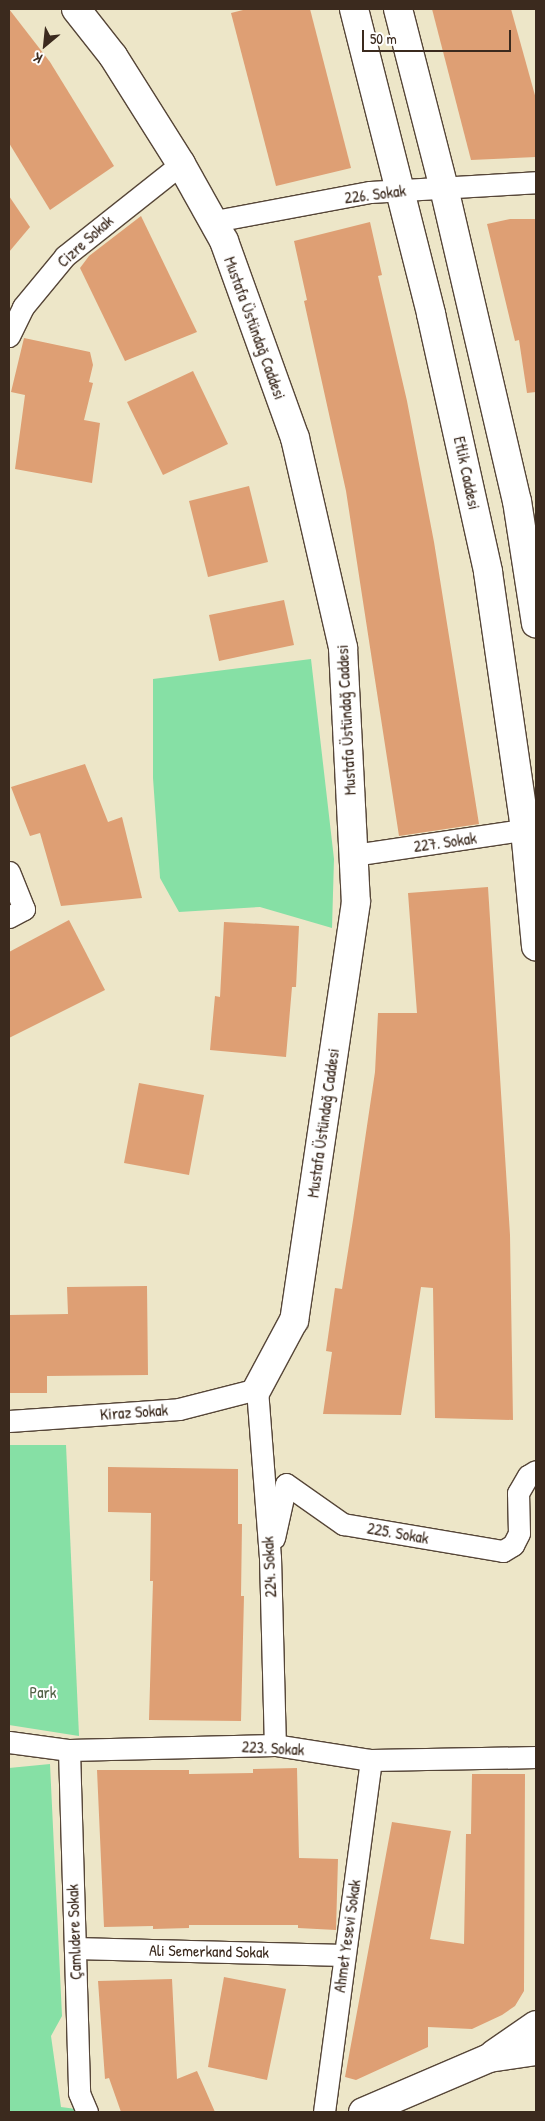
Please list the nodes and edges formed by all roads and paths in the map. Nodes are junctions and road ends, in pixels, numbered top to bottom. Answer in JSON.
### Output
{"nodes":[{"id":1,"x":76,"y":9,"type":"edge"},
{"id":2,"x":354,"y":9,"type":"edge"},
{"id":3,"x":398,"y":9,"type":"edge"},
{"id":4,"x":181,"y":164,"type":"junction"},
{"id":5,"x":536,"y":182,"type":"edge"},
{"id":6,"x":444,"y":188,"type":"junction"},
{"id":7,"x":400,"y":189,"type":"junction"},
{"id":8,"x":215,"y":221,"type":"junction"},
{"id":9,"x":9,"y":336,"type":"edge"},
{"id":10,"x":536,"y":624,"type":"edge"},
{"id":11,"x":531,"y":829,"type":"edge"},
{"id":12,"x":353,"y":855,"type":"junction"},
{"id":13,"x":9,"y":872,"type":"edge"},
{"id":14,"x":9,"y":917,"type":"edge"},
{"id":15,"x":536,"y":946,"type":"edge"},
{"id":16,"x":257,"y":1389,"type":"junction"},
{"id":17,"x":9,"y":1421,"type":"edge"},
{"id":18,"x":536,"y":1471,"type":"edge"},
{"id":19,"x":270,"y":1557,"type":"junction"},
{"id":20,"x":9,"y":1742,"type":"edge"},
{"id":21,"x":275,"y":1745,"type":"junction"},
{"id":22,"x":69,"y":1750,"type":"junction"},
{"id":23,"x":536,"y":1757,"type":"edge"},
{"id":24,"x":371,"y":1760,"type":"junction"},
{"id":25,"x":75,"y":1948,"type":"junction"},
{"id":26,"x":344,"y":1954,"type":"junction"},
{"id":27,"x":536,"y":2025,"type":"edge"},
{"id":28,"x":536,"y":2051,"type":"edge"},
{"id":29,"x":488,"y":2058,"type":"junction"},
{"id":30,"x":87,"y":2112,"type":"edge"},
{"id":31,"x":324,"y":2112,"type":"edge"},
{"id":32,"x":362,"y":2112,"type":"edge"}],
"edges":[{"from":1,"to":4,"type":"main road","name":"Mustafa Üstündağ Caddesi"},
{"from":2,"to":7,"type":"main road","name":"Etlik Caddesi"},
{"from":3,"to":6,"type":"main road"},
{"from":4,"to":8,"type":"main road","name":"Mustafa Üstündağ Caddesi"},
{"from":4,"to":9,"type":"street","name":"Cizre Sokak"},
{"from":5,"to":6,"type":"street","name":"226. Sokak"},
{"from":6,"to":7,"type":"street","name":"226. Sokak"},
{"from":6,"to":10,"type":"main road"},
{"from":7,"to":8,"type":"street","name":"226. Sokak"},
{"from":7,"to":11,"type":"main road","name":"Etlik Caddesi"},
{"from":8,"to":12,"type":"main road","name":"Mustafa Üstündağ Caddesi"},
{"from":11,"to":12,"type":"street","name":"227. Sokak"},
{"from":11,"to":15,"type":"main road","name":"Etlik Caddesi"},
{"from":12,"to":16,"type":"main road","name":"Mustafa Üstündağ Caddesi"},
{"from":13,"to":14,"type":"street"},
{"from":16,"to":17,"type":"street","name":"Kiraz Sokak"},
{"from":16,"to":19,"type":"street","name":"224. Sokak"},
{"from":18,"to":19,"type":"street","name":"225. Sokak"},
{"from":19,"to":21,"type":"street","name":"224. Sokak"},
{"from":20,"to":22,"type":"street","name":"223. Sokak"},
{"from":21,"to":22,"type":"street","name":"223. Sokak"},
{"from":21,"to":24,"type":"street","name":"223. Sokak"},
{"from":22,"to":25,"type":"street","name":"Çamlıdere Sokak"},
{"from":23,"to":24,"type":"street","name":"223. Sokak"},
{"from":24,"to":26,"type":"street","name":"Ahmet Yesevi Sokak"},
{"from":25,"to":26,"type":"street","name":"Ali Semerkand Sokak"},
{"from":25,"to":30,"type":"street","name":"Çamlıdere Sokak"},
{"from":26,"to":31,"type":"street","name":"Ahmet Yesevi Sokak"},
{"from":27,"to":29,"type":"main road"},
{"from":28,"to":29,"type":"main road"},
{"from":29,"to":32,"type":"main road"}]}
